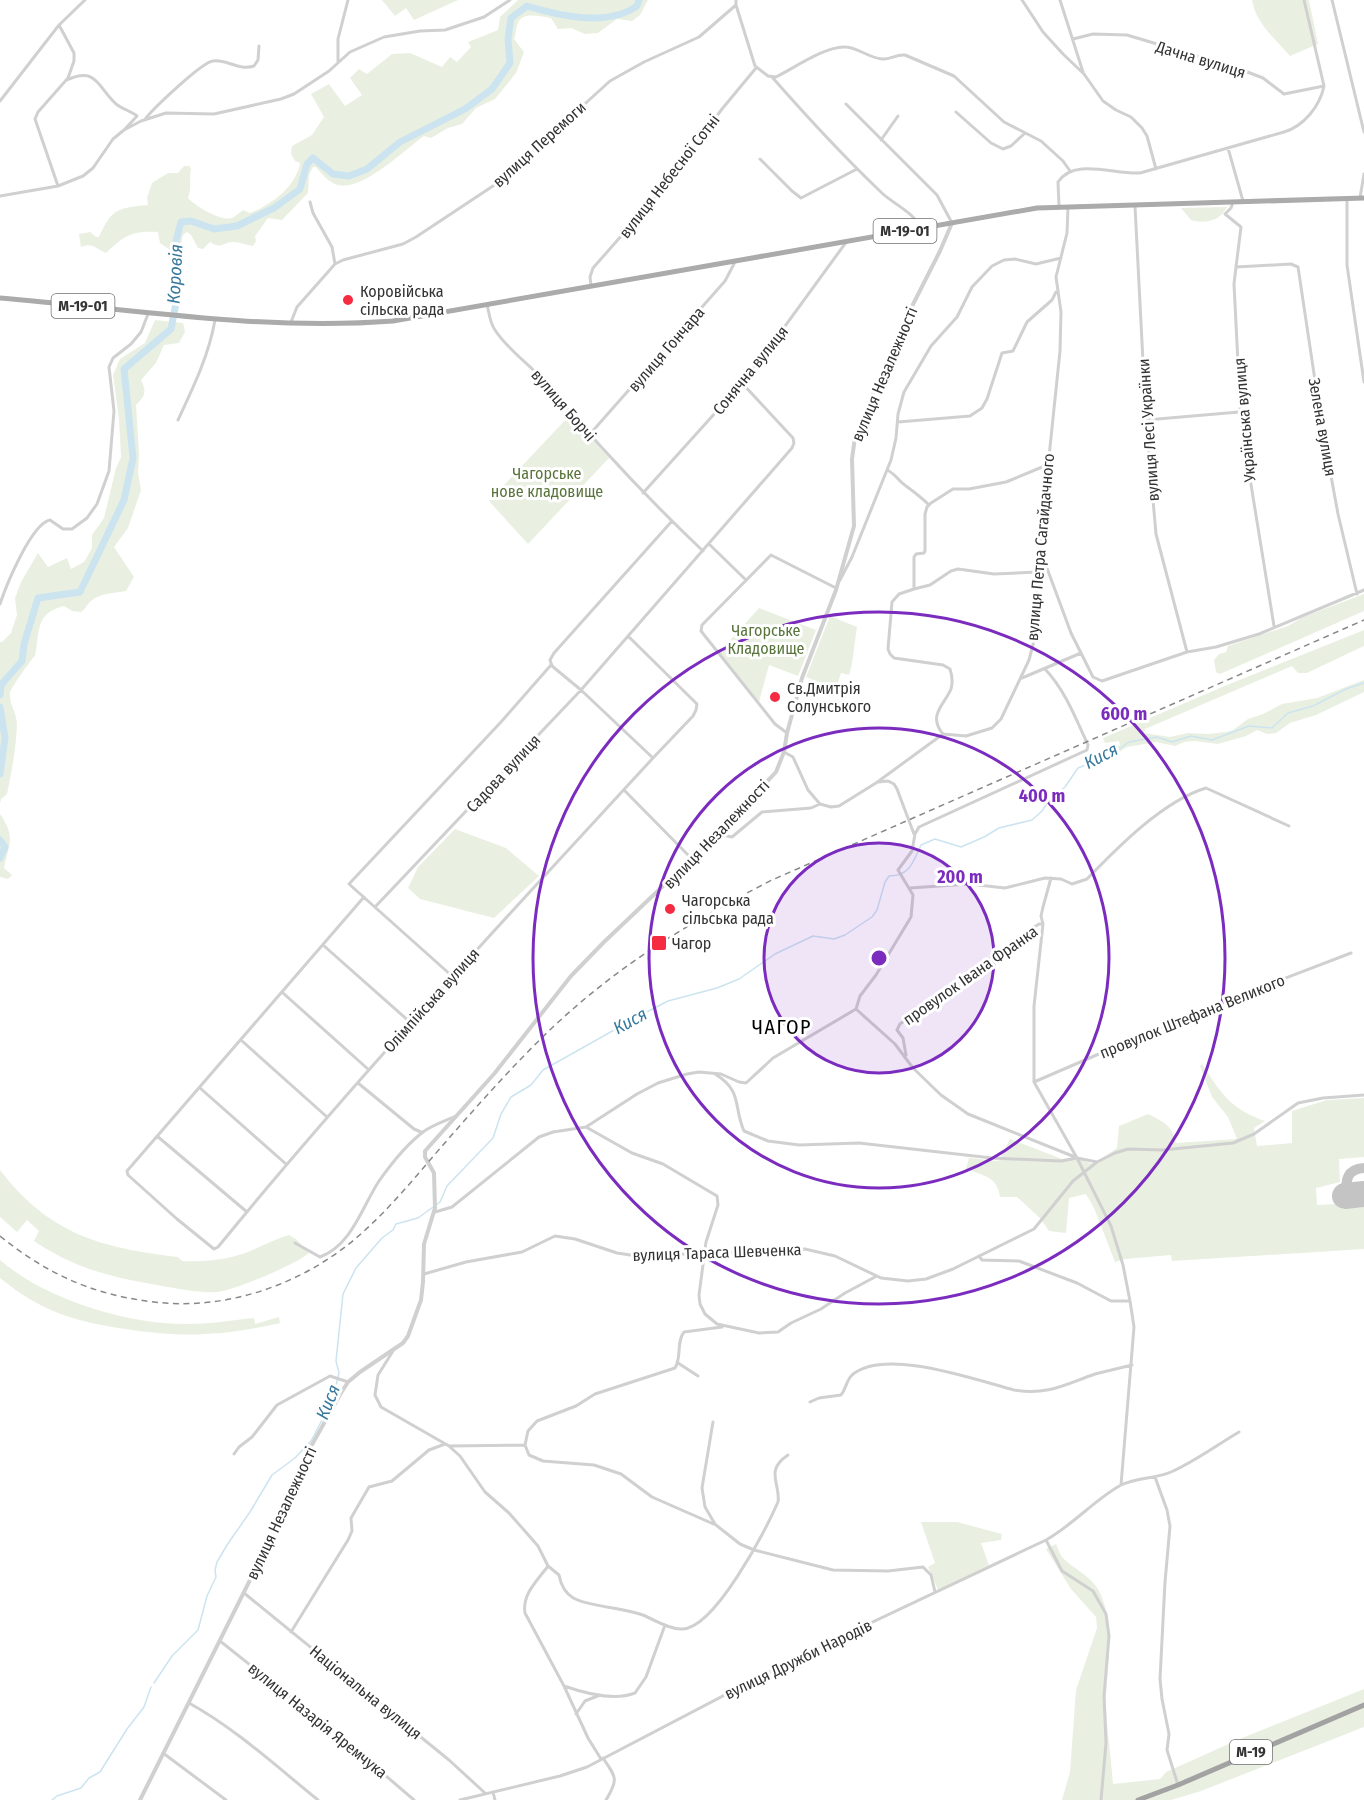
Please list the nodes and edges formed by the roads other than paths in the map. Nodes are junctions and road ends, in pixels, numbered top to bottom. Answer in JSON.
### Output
{"nodes":[{"id":1,"x":85,"y":0,"type":"edge"},
{"id":2,"x":348,"y":0,"type":"edge"},
{"id":3,"x":510,"y":0,"type":"edge"},
{"id":4,"x":736,"y":0,"type":"edge"},
{"id":5,"x":1022,"y":0,"type":"edge"},
{"id":6,"x":1060,"y":0,"type":"edge"},
{"id":7,"x":1304,"y":0,"type":"edge"},
{"id":8,"x":1332,"y":0,"type":"edge"},
{"id":9,"x":736,"y":5,"type":"junction"},
{"id":10,"x":60,"y":25,"type":"junction"},
{"id":11,"x":1073,"y":39,"type":"junction"},
{"id":12,"x":259,"y":46,"type":"dead end"},
{"id":13,"x":338,"y":61,"type":"junction"},
{"id":14,"x":757,"y":68,"type":"junction"},
{"id":15,"x":1084,"y":74,"type":"junction"},
{"id":16,"x":771,"y":77,"type":"junction"},
{"id":17,"x":66,"y":80,"type":"junction"},
{"id":18,"x":1324,"y":86,"type":"junction"},
{"id":19,"x":0,"y":101,"type":"edge"},
{"id":20,"x":846,"y":104,"type":"dead end"},
{"id":21,"x":956,"y":112,"type":"dead end"},
{"id":22,"x":898,"y":116,"type":"dead end"},
{"id":23,"x":145,"y":120,"type":"junction"},
{"id":24,"x":124,"y":130,"type":"junction"},
{"id":25,"x":1364,"y":132,"type":"edge"},
{"id":26,"x":1025,"y":133,"type":"junction"},
{"id":27,"x":881,"y":140,"type":"junction"},
{"id":28,"x":1228,"y":148,"type":"junction"},
{"id":29,"x":760,"y":159,"type":"dead end"},
{"id":30,"x":1156,"y":169,"type":"junction"},
{"id":31,"x":857,"y":170,"type":"junction"},
{"id":32,"x":1070,"y":171,"type":"junction"},
{"id":33,"x":1364,"y":174,"type":"edge"},
{"id":34,"x":58,"y":186,"type":"junction"},
{"id":35,"x":0,"y":196,"type":"edge"},
{"id":36,"x":1362,"y":198,"type":"edge"},
{"id":37,"x":1347,"y":199,"type":"junction"},
{"id":38,"x":1233,"y":201,"type":"junction"},
{"id":39,"x":1243,"y":201,"type":"junction"},
{"id":40,"x":310,"y":202,"type":"dead end"},
{"id":41,"x":1135,"y":204,"type":"junction"},
{"id":42,"x":1068,"y":205,"type":"junction"},
{"id":43,"x":1059,"y":206,"type":"junction"},
{"id":44,"x":952,"y":223,"type":"junction"},
{"id":45,"x":920,"y":228,"type":"junction"},
{"id":46,"x":848,"y":240,"type":"junction"},
{"id":47,"x":1061,"y":258,"type":"junction"},
{"id":48,"x":736,"y":260,"type":"junction"},
{"id":49,"x":335,"y":264,"type":"junction"},
{"id":50,"x":1236,"y":267,"type":"junction"},
{"id":51,"x":591,"y":286,"type":"junction"},
{"id":52,"x":1057,"y":290,"type":"junction"},
{"id":53,"x":0,"y":298,"type":"edge"},
{"id":54,"x":487,"y":304,"type":"junction"},
{"id":55,"x":148,"y":314,"type":"junction"},
{"id":56,"x":215,"y":320,"type":"junction"},
{"id":57,"x":290,"y":324,"type":"junction"},
{"id":58,"x":741,"y":382,"type":"junction"},
{"id":59,"x":1364,"y":382,"type":"edge"},
{"id":60,"x":1240,"y":412,"type":"junction"},
{"id":61,"x":178,"y":420,"type":"dead end"},
{"id":62,"x":1146,"y":420,"type":"junction"},
{"id":63,"x":898,"y":422,"type":"junction"},
{"id":64,"x":590,"y":434,"type":"junction"},
{"id":65,"x":1047,"y":465,"type":"junction"},
{"id":66,"x":887,"y":470,"type":"junction"},
{"id":67,"x":643,"y":493,"type":"junction"},
{"id":68,"x":929,"y":505,"type":"junction"},
{"id":69,"x":672,"y":521,"type":"junction"},
{"id":70,"x":709,"y":544,"type":"junction"},
{"id":71,"x":1040,"y":548,"type":"junction"},
{"id":72,"x":703,"y":551,"type":"junction"},
{"id":73,"x":1037,"y":572,"type":"junction"},
{"id":74,"x":746,"y":580,"type":"junction"},
{"id":75,"x":837,"y":585,"type":"junction"},
{"id":76,"x":914,"y":589,"type":"junction"},
{"id":77,"x":1364,"y":590,"type":"edge"},
{"id":78,"x":1357,"y":594,"type":"junction"},
{"id":79,"x":0,"y":604,"type":"edge"},
{"id":80,"x":1274,"y":626,"type":"junction"},
{"id":81,"x":628,"y":636,"type":"junction"},
{"id":82,"x":1187,"y":652,"type":"junction"},
{"id":83,"x":1081,"y":653,"type":"junction"},
{"id":84,"x":551,"y":665,"type":"junction"},
{"id":85,"x":1045,"y":669,"type":"junction"},
{"id":86,"x":1022,"y":678,"type":"junction"},
{"id":87,"x":581,"y":690,"type":"junction"},
{"id":88,"x":786,"y":734,"type":"junction"},
{"id":89,"x":943,"y":734,"type":"junction"},
{"id":90,"x":784,"y":752,"type":"junction"},
{"id":91,"x":653,"y":758,"type":"junction"},
{"id":92,"x":876,"y":783,"type":"junction"},
{"id":93,"x":624,"y":790,"type":"junction"},
{"id":94,"x":820,"y":804,"type":"junction"},
{"id":95,"x":1289,"y":826,"type":"dead end"},
{"id":96,"x":721,"y":831,"type":"junction"},
{"id":97,"x":915,"y":836,"type":"junction"},
{"id":98,"x":692,"y":860,"type":"junction"},
{"id":99,"x":1051,"y":878,"type":"junction"},
{"id":100,"x":910,"y":888,"type":"junction"},
{"id":101,"x":364,"y":897,"type":"junction"},
{"id":102,"x":375,"y":907,"type":"junction"},
{"id":103,"x":1043,"y":924,"type":"junction"},
{"id":104,"x":323,"y":945,"type":"junction"},
{"id":105,"x":1351,"y":953,"type":"dead end"},
{"id":106,"x":452,"y":976,"type":"junction"},
{"id":107,"x":283,"y":992,"type":"junction"},
{"id":108,"x":856,"y":1009,"type":"junction"},
{"id":109,"x":411,"y":1023,"type":"junction"},
{"id":110,"x":241,"y":1040,"type":"junction"},
{"id":111,"x":907,"y":1059,"type":"junction"},
{"id":112,"x":369,"y":1070,"type":"junction"},
{"id":113,"x":713,"y":1073,"type":"junction"},
{"id":114,"x":1034,"y":1082,"type":"junction"},
{"id":115,"x":357,"y":1083,"type":"junction"},
{"id":116,"x":200,"y":1088,"type":"junction"},
{"id":117,"x":1364,"y":1095,"type":"edge"},
{"id":118,"x":458,"y":1115,"type":"junction"},
{"id":119,"x":327,"y":1117,"type":"junction"},
{"id":120,"x":586,"y":1127,"type":"junction"},
{"id":121,"x":423,"y":1132,"type":"junction"},
{"id":122,"x":158,"y":1136,"type":"junction"},
{"id":123,"x":1077,"y":1158,"type":"junction"},
{"id":124,"x":1097,"y":1162,"type":"junction"},
{"id":125,"x":286,"y":1164,"type":"junction"},
{"id":126,"x":1084,"y":1173,"type":"junction"},
{"id":127,"x":435,"y":1210,"type":"junction"},
{"id":128,"x":247,"y":1212,"type":"junction"},
{"id":129,"x":295,"y":1243,"type":"dead end"},
{"id":130,"x":705,"y":1253,"type":"junction"},
{"id":131,"x":979,"y":1256,"type":"junction"},
{"id":132,"x":424,"y":1274,"type":"junction"},
{"id":133,"x":876,"y":1277,"type":"junction"},
{"id":134,"x":1130,"y":1301,"type":"junction"},
{"id":135,"x":724,"y":1327,"type":"junction"},
{"id":136,"x":396,"y":1347,"type":"junction"},
{"id":137,"x":678,"y":1363,"type":"junction"},
{"id":138,"x":1132,"y":1365,"type":"junction"},
{"id":139,"x":698,"y":1376,"type":"dead end"},
{"id":140,"x":348,"y":1382,"type":"junction"},
{"id":141,"x":810,"y":1402,"type":"dead end"},
{"id":142,"x":713,"y":1422,"type":"dead end"},
{"id":143,"x":1239,"y":1432,"type":"dead end"},
{"id":144,"x":447,"y":1445,"type":"junction"},
{"id":145,"x":525,"y":1445,"type":"junction"},
{"id":146,"x":234,"y":1454,"type":"dead end"},
{"id":147,"x":788,"y":1455,"type":"dead end"},
{"id":148,"x":1154,"y":1477,"type":"junction"},
{"id":149,"x":1121,"y":1485,"type":"junction"},
{"id":150,"x":716,"y":1525,"type":"junction"},
{"id":151,"x":1046,"y":1540,"type":"junction"},
{"id":152,"x":754,"y":1550,"type":"junction"},
{"id":153,"x":548,"y":1566,"type":"junction"},
{"id":154,"x":935,"y":1592,"type":"junction"},
{"id":155,"x":244,"y":1593,"type":"junction"},
{"id":156,"x":665,"y":1625,"type":"junction"},
{"id":157,"x":291,"y":1632,"type":"junction"},
{"id":158,"x":220,"y":1641,"type":"junction"},
{"id":159,"x":564,"y":1686,"type":"junction"},
{"id":160,"x":601,"y":1694,"type":"junction"},
{"id":161,"x":189,"y":1703,"type":"junction"},
{"id":162,"x":1364,"y":1705,"type":"edge"},
{"id":163,"x":576,"y":1714,"type":"junction"},
{"id":164,"x":163,"y":1753,"type":"junction"},
{"id":165,"x":602,"y":1759,"type":"junction"},
{"id":166,"x":1178,"y":1785,"type":"junction"},
{"id":167,"x":493,"y":1792,"type":"junction"},
{"id":168,"x":485,"y":1794,"type":"junction"},
{"id":169,"x":140,"y":1800,"type":"edge"},
{"id":170,"x":226,"y":1800,"type":"edge"},
{"id":171,"x":318,"y":1800,"type":"edge"},
{"id":172,"x":414,"y":1800,"type":"edge"},
{"id":173,"x":460,"y":1800,"type":"edge"},
{"id":174,"x":495,"y":1800,"type":"edge"},
{"id":175,"x":606,"y":1800,"type":"edge"},
{"id":176,"x":1101,"y":1800,"type":"edge"},
{"id":177,"x":1138,"y":1800,"type":"edge"}],
"edges":[{"from":1,"to":10,"type":"street"},
{"from":2,"to":13,"type":"street"},
{"from":3,"to":13,"type":"street"},
{"from":4,"to":9,"type":"street"},
{"from":5,"to":15,"type":"street"},
{"from":6,"to":11,"type":"street"},
{"from":7,"to":18,"type":"street"},
{"from":8,"to":25,"type":"street"},
{"from":9,"to":14,"type":"street"},
{"from":9,"to":49,"type":"street","name":"вулиця Перемоги"},
{"from":10,"to":17,"type":"street"},
{"from":10,"to":19,"type":"street"},
{"from":11,"to":15,"type":"street"},
{"from":11,"to":18,"type":"street","name":"Дачна вулиця"},
{"from":12,"to":23,"type":"street"},
{"from":13,"to":23,"type":"street"},
{"from":14,"to":16,"type":"street"},
{"from":14,"to":51,"type":"street","name":"вулиця Небесної Сотні"},
{"from":15,"to":30,"type":"street"},
{"from":16,"to":26,"type":"street"},
{"from":16,"to":31,"type":"street"},
{"from":17,"to":24,"type":"street"},
{"from":17,"to":34,"type":"street"},
{"from":18,"to":28,"type":"street"},
{"from":20,"to":27,"type":"street"},
{"from":21,"to":26,"type":"street"},
{"from":22,"to":27,"type":"street"},
{"from":23,"to":24,"type":"street"},
{"from":24,"to":34,"type":"street"},
{"from":26,"to":32,"type":"street"},
{"from":27,"to":44,"type":"street"},
{"from":28,"to":30,"type":"street"},
{"from":28,"to":39,"type":"street"},
{"from":29,"to":31,"type":"street"},
{"from":30,"to":32,"type":"street"},
{"from":31,"to":45,"type":"street"},
{"from":32,"to":43,"type":"street"},
{"from":33,"to":36,"type":"street"},
{"from":34,"to":35,"type":"street"},
{"from":36,"to":37,"type":"main road","number":"М-19-01"},
{"from":37,"to":39,"type":"main road","number":"М-19-01"},
{"from":37,"to":59,"type":"street"},
{"from":38,"to":39,"type":"main road","number":"М-19-01"},
{"from":38,"to":41,"type":"main road","number":"М-19-01"},
{"from":38,"to":50,"type":"street","name":"Українська вулиця"},
{"from":40,"to":49,"type":"street"},
{"from":41,"to":42,"type":"main road","number":"М-19-01"},
{"from":41,"to":62,"type":"street","name":"вулиця Лесі Українки"},
{"from":42,"to":43,"type":"main road","number":"М-19-01"},
{"from":42,"to":47,"type":"street","name":"вулиця Петра Сагайдачного"},
{"from":43,"to":44,"type":"main road","number":"М-19-01"},
{"from":44,"to":45,"type":"main road","number":"М-19-01"},
{"from":44,"to":75,"type":"street","name":"вулиця Незалежності"},
{"from":45,"to":46,"type":"main road","number":"М-19-01"},
{"from":46,"to":48,"type":"main road","number":"М-19-01"},
{"from":46,"to":58,"type":"street","name":"Сонячна вулиця"},
{"from":47,"to":52,"type":"street","name":"вулиця Петра Сагайдачного"},
{"from":47,"to":63,"type":"street"},
{"from":48,"to":51,"type":"main road","number":"М-19-01"},
{"from":48,"to":64,"type":"street","name":"вулиця Гончара"},
{"from":49,"to":57,"type":"street","name":"вулиця Перемоги"},
{"from":50,"to":60,"type":"street","name":"Українська вулиця"},
{"from":50,"to":78,"type":"street","name":"Зелена вулиця"},
{"from":51,"to":54,"type":"main road","number":"М-19-01"},
{"from":52,"to":63,"type":"street"},
{"from":52,"to":65,"type":"street","name":"вулиця Петра Сагайдачного"},
{"from":53,"to":55,"type":"main road","number":"М-19-01"},
{"from":54,"to":57,"type":"main road","number":"М-19-01"},
{"from":54,"to":64,"type":"street","name":"вулиця Борчі"},
{"from":55,"to":56,"type":"main road","number":"М-19-01"},
{"from":55,"to":79,"type":"street"},
{"from":56,"to":57,"type":"main road","number":"М-19-01"},
{"from":56,"to":61,"type":"street"},
{"from":58,"to":67,"type":"street","name":"Сонячна вулиця"},
{"from":58,"to":70,"type":"street","name":"Садова вулиця"},
{"from":60,"to":62,"type":"street"},
{"from":60,"to":80,"type":"street","name":"Українська вулиця"},
{"from":62,"to":82,"type":"street","name":"вулиця Лесі Українки"},
{"from":63,"to":66,"type":"street"},
{"from":64,"to":67,"type":"street","name":"вулиця Борчі"},
{"from":65,"to":68,"type":"street"},
{"from":65,"to":71,"type":"street","name":"вулиця Петра Сагайдачного"},
{"from":66,"to":68,"type":"street"},
{"from":66,"to":75,"type":"street"},
{"from":67,"to":69,"type":"street","name":"вулиця Борчі"},
{"from":68,"to":76,"type":"street"},
{"from":69,"to":72,"type":"street","name":"вулиця Борчі"},
{"from":69,"to":84,"type":"street"},
{"from":70,"to":72,"type":"street","name":"Садова вулиця"},
{"from":70,"to":74,"type":"street"},
{"from":71,"to":73,"type":"street","name":"вулиця Петра Сагайдачного"},
{"from":71,"to":83,"type":"street"},
{"from":72,"to":81,"type":"street","name":"Садова вулиця"},
{"from":73,"to":76,"type":"street"},
{"from":73,"to":86,"type":"street","name":"вулиця Петра Сагайдачного"},
{"from":74,"to":75,"type":"street"},
{"from":74,"to":88,"type":"street"},
{"from":75,"to":88,"type":"street","name":"вулиця Незалежності"},
{"from":76,"to":89,"type":"street"},
{"from":77,"to":78,"type":"street"},
{"from":78,"to":80,"type":"street"},
{"from":80,"to":82,"type":"street"},
{"from":81,"to":87,"type":"street","name":"Садова вулиця"},
{"from":81,"to":91,"type":"street","name":"Олімпійська вулиця"},
{"from":82,"to":83,"type":"street"},
{"from":83,"to":85,"type":"street"},
{"from":84,"to":87,"type":"street"},
{"from":84,"to":101,"type":"street"},
{"from":85,"to":86,"type":"street"},
{"from":85,"to":97,"type":"street"},
{"from":86,"to":89,"type":"street","name":"вулиця Петра Сагайдачного"},
{"from":87,"to":91,"type":"street"},
{"from":87,"to":102,"type":"street","name":"Садова вулиця"},
{"from":88,"to":90,"type":"street","name":"вулиця Незалежності"},
{"from":89,"to":92,"type":"street"},
{"from":90,"to":94,"type":"street"},
{"from":90,"to":96,"type":"street","name":"вулиця Незалежності"},
{"from":91,"to":93,"type":"street","name":"Олімпійська вулиця"},
{"from":92,"to":94,"type":"street"},
{"from":92,"to":97,"type":"street"},
{"from":93,"to":98,"type":"street"},
{"from":93,"to":106,"type":"street","name":"Олімпійська вулиця"},
{"from":94,"to":96,"type":"street"},
{"from":95,"to":99,"type":"street"},
{"from":96,"to":98,"type":"street","name":"вулиця Незалежності"},
{"from":97,"to":100,"type":"street"},
{"from":98,"to":118,"type":"street","name":"вулиця Незалежності"},
{"from":99,"to":100,"type":"street"},
{"from":99,"to":103,"type":"street"},
{"from":100,"to":108,"type":"street"},
{"from":101,"to":102,"type":"street"},
{"from":101,"to":104,"type":"street"},
{"from":102,"to":106,"type":"street"},
{"from":103,"to":111,"type":"street","name":"провулок Івана Франка"},
{"from":103,"to":114,"type":"street"},
{"from":104,"to":107,"type":"street"},
{"from":104,"to":109,"type":"street"},
{"from":105,"to":114,"type":"street","name":"провулок Штефана Великого"},
{"from":106,"to":109,"type":"street","name":"Олімпійська вулиця"},
{"from":107,"to":110,"type":"street"},
{"from":107,"to":112,"type":"street"},
{"from":108,"to":111,"type":"street"},
{"from":108,"to":113,"type":"street"},
{"from":109,"to":112,"type":"street","name":"Олімпійська вулиця"},
{"from":110,"to":116,"type":"street"},
{"from":110,"to":119,"type":"street"},
{"from":111,"to":123,"type":"street"},
{"from":112,"to":115,"type":"street","name":"Олімпійська вулиця"},
{"from":113,"to":120,"type":"street"},
{"from":113,"to":123,"type":"street"},
{"from":114,"to":123,"type":"street"},
{"from":115,"to":119,"type":"street","name":"Олімпійська вулиця"},
{"from":115,"to":121,"type":"street"},
{"from":116,"to":122,"type":"street"},
{"from":116,"to":125,"type":"street"},
{"from":117,"to":124,"type":"street","name":"вулиця Тараса Шевченка"},
{"from":118,"to":121,"type":"street"},
{"from":118,"to":127,"type":"street","name":"вулиця Незалежності"},
{"from":119,"to":125,"type":"street","name":"Олімпійська вулиця"},
{"from":120,"to":127,"type":"street"},
{"from":120,"to":130,"type":"street"},
{"from":121,"to":129,"type":"street"},
{"from":122,"to":128,"type":"street"},
{"from":122,"to":128,"type":"street","name":"Олімпійська вулиця"},
{"from":123,"to":124,"type":"street"},
{"from":123,"to":126,"type":"street"},
{"from":124,"to":126,"type":"street","name":"вулиця Тараса Шевченка"},
{"from":125,"to":128,"type":"street","name":"Олімпійська вулиця"},
{"from":126,"to":131,"type":"street","name":"вулиця Тараса Шевченка"},
{"from":126,"to":134,"type":"street"},
{"from":127,"to":132,"type":"street","name":"вулиця Незалежності"},
{"from":130,"to":132,"type":"street","name":"вулиця Тараса Шевченка"},
{"from":130,"to":133,"type":"street","name":"вулиця Тараса Шевченка"},
{"from":130,"to":135,"type":"street"},
{"from":131,"to":133,"type":"street","name":"вулиця Тараса Шевченка"},
{"from":131,"to":134,"type":"street"},
{"from":132,"to":136,"type":"street","name":"вулиця Незалежності"},
{"from":133,"to":135,"type":"street"},
{"from":134,"to":138,"type":"street"},
{"from":135,"to":137,"type":"street"},
{"from":136,"to":140,"type":"street","name":"вулиця Незалежності"},
{"from":136,"to":144,"type":"street"},
{"from":137,"to":139,"type":"street"},
{"from":137,"to":145,"type":"street"},
{"from":138,"to":141,"type":"street"},
{"from":138,"to":149,"type":"street"},
{"from":140,"to":146,"type":"street"},
{"from":140,"to":155,"type":"street","name":"вулиця Незалежності"},
{"from":142,"to":150,"type":"street"},
{"from":143,"to":148,"type":"street"},
{"from":144,"to":145,"type":"street"},
{"from":144,"to":153,"type":"street"},
{"from":144,"to":157,"type":"street"},
{"from":145,"to":150,"type":"street"},
{"from":147,"to":152,"type":"street"},
{"from":148,"to":149,"type":"street"},
{"from":148,"to":166,"type":"street"},
{"from":149,"to":151,"type":"street","name":"вулиця Дружби Народів"},
{"from":150,"to":152,"type":"street"},
{"from":151,"to":154,"type":"street","name":"вулиця Дружби Народів"},
{"from":151,"to":176,"type":"street"},
{"from":152,"to":154,"type":"street"},
{"from":152,"to":156,"type":"street"},
{"from":153,"to":156,"type":"street"},
{"from":153,"to":159,"type":"street"},
{"from":154,"to":165,"type":"street","name":"вулиця Дружби Народів"},
{"from":155,"to":157,"type":"street","name":"Національна вулиця"},
{"from":155,"to":158,"type":"street","name":"вулиця Незалежності"},
{"from":156,"to":160,"type":"street"},
{"from":157,"to":168,"type":"street","name":"Національна вулиця"},
{"from":158,"to":161,"type":"street","name":"вулиця Незалежності"},
{"from":158,"to":172,"type":"street","name":"вулиця Назарія Яремчука"},
{"from":159,"to":160,"type":"street"},
{"from":159,"to":163,"type":"street"},
{"from":160,"to":163,"type":"street"},
{"from":161,"to":164,"type":"street","name":"вулиця Незалежності"},
{"from":161,"to":171,"type":"street"},
{"from":162,"to":166,"type":"highway","number":"М-19"},
{"from":163,"to":165,"type":"street"},
{"from":164,"to":169,"type":"street","name":"вулиця Незалежності"},
{"from":164,"to":170,"type":"street"},
{"from":165,"to":167,"type":"street","name":"вулиця Дружби Народів"},
{"from":165,"to":175,"type":"street"},
{"from":166,"to":177,"type":"highway","number":"М-19"},
{"from":167,"to":168,"type":"street","name":"вулиця Дружби Народів"},
{"from":167,"to":174,"type":"street"},
{"from":168,"to":173,"type":"street","name":"вулиця Дружби Народів"}]}
